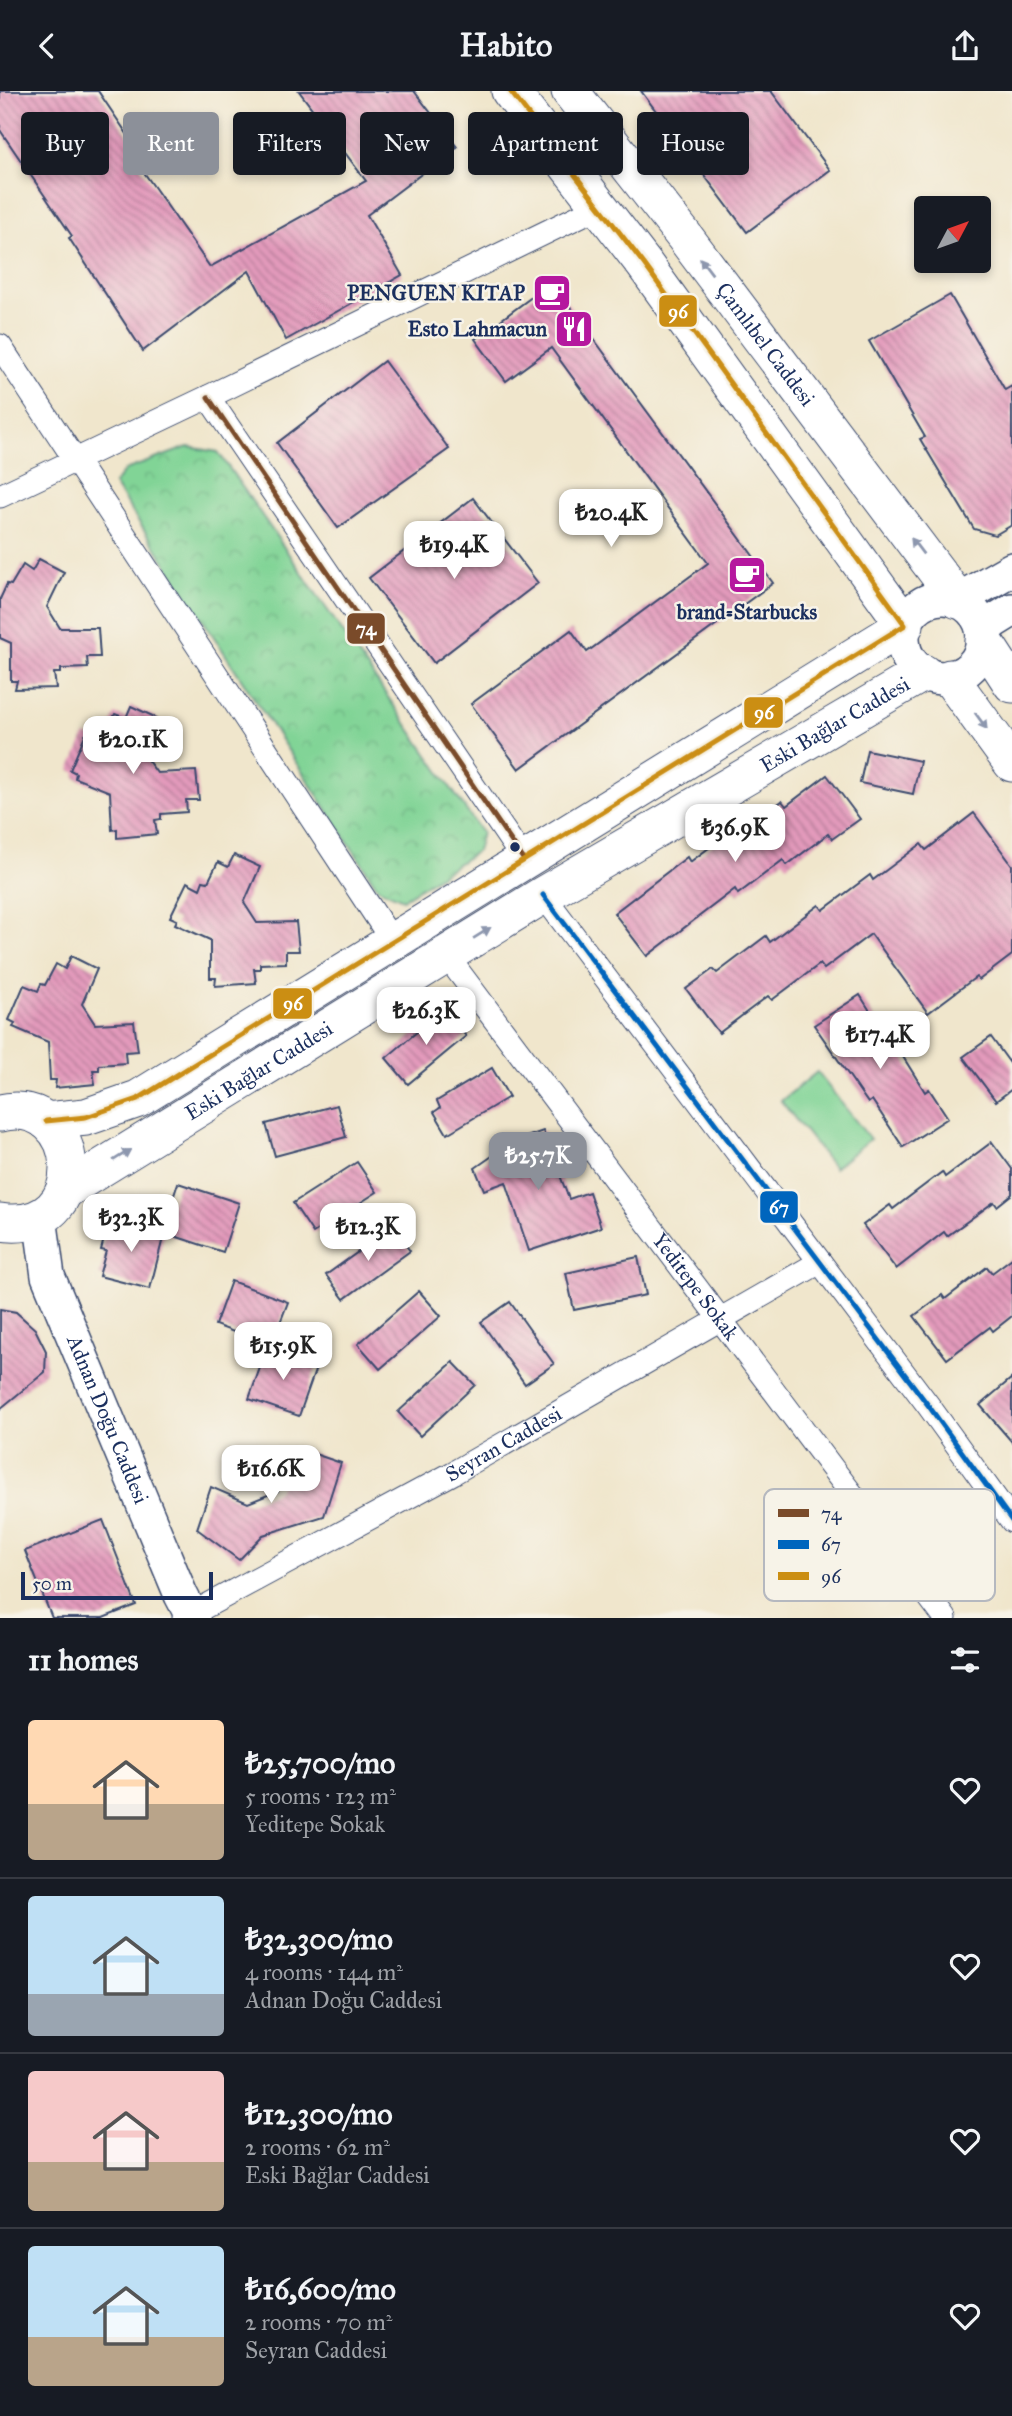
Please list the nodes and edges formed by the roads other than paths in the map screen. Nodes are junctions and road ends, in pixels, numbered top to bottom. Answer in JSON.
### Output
{"nodes":[{"id":1,"x":510,"y":91,"type":"edge"},
{"id":2,"x":570,"y":91,"type":"edge"},
{"id":3,"x":600,"y":206,"type":"junction"},
{"id":4,"x":0,"y":346,"type":"edge"},
{"id":5,"x":208,"y":397,"type":"junction"},
{"id":6,"x":75,"y":460,"type":"junction"},
{"id":7,"x":0,"y":496,"type":"edge"},
{"id":8,"x":1012,"y":569,"type":"edge"},
{"id":9,"x":958,"y":600,"type":"junction"},
{"id":10,"x":1012,"y":610,"type":"edge"},
{"id":11,"x":905,"y":625,"type":"junction"},
{"id":12,"x":983,"y":635,"type":"junction"},
{"id":13,"x":936,"y":675,"type":"junction"},
{"id":14,"x":1012,"y":684,"type":"edge"},
{"id":15,"x":1012,"y":764,"type":"edge"},
{"id":16,"x":524,"y":860,"type":"junction"},
{"id":17,"x":543,"y":895,"type":"junction"},
{"id":18,"x":393,"y":942,"type":"junction"},
{"id":19,"x":446,"y":955,"type":"junction"},
{"id":20,"x":3,"y":1107,"type":"edge"},
{"id":21,"x":46,"y":1121,"type":"junction"},
{"id":22,"x":24,"y":1218,"type":"edge"},
{"id":23,"x":820,"y":1262,"type":"junction"},
{"id":24,"x":720,"y":1319,"type":"junction"},
{"id":25,"x":848,"y":1489,"type":"edge"},
{"id":26,"x":988,"y":1489,"type":"edge"},
{"id":27,"x":995,"y":1498,"type":"edge"},
{"id":28,"x":1012,"y":1521,"type":"edge"},
{"id":29,"x":932,"y":1601,"type":"edge"},
{"id":30,"x":189,"y":1617,"type":"edge"},
{"id":31,"x":945,"y":1618,"type":"edge"}],
"edges":[{"from":1,"to":3,"type":"main road"},
{"from":9,"to":2,"type":"main road","name":"Çamlıbel Caddesi","one_way":true},
{"from":3,"to":5,"type":"street"},
{"from":3,"to":11,"type":"main road"},
{"from":4,"to":6,"type":"street"},
{"from":5,"to":6,"type":"street"},
{"from":5,"to":16,"type":"street"},
{"from":6,"to":7,"type":"street"},
{"from":6,"to":18,"type":"street"},
{"from":8,"to":9,"type":"street"},
{"from":9,"to":11,"type":"street"},
{"from":9,"to":12,"type":"street"},
{"from":10,"to":12,"type":"street"},
{"from":11,"to":13,"type":"street"},
{"from":11,"to":16,"type":"main road","name":"Eski Bağlar Caddesi"},
{"from":12,"to":13,"type":"street"},
{"from":12,"to":14,"type":"main road"},
{"from":13,"to":15,"type":"main road","one_way":true},
{"from":13,"to":17,"type":"main road","name":"Eski Bağlar Caddesi"},
{"from":16,"to":18,"type":"main road","name":"Eski Bağlar Caddesi"},
{"from":19,"to":17,"type":"main road","name":"Eski Bağlar Caddesi","one_way":true},
{"from":17,"to":23,"type":"street"},
{"from":18,"to":21,"type":"main road","name":"Eski Bağlar Caddesi"},
{"from":22,"to":19,"type":"main road","name":"Eski Bağlar Caddesi","one_way":true},
{"from":19,"to":24,"type":"street","name":"Yeditepe Sokak"},
{"from":20,"to":21,"type":"main road"},
{"from":21,"to":22,"type":"main road"},
{"from":22,"to":30,"type":"street","name":"Adnan Doğu Caddesi"},
{"from":23,"to":24,"type":"street","name":"Seyran Caddesi"},
{"from":23,"to":26,"type":"street"},
{"from":24,"to":25,"type":"street","name":"Yeditepe Sokak"},
{"from":24,"to":30,"type":"street","name":"Seyran Caddesi"},
{"from":27,"to":28,"type":"street"},
{"from":29,"to":31,"type":"street","name":"Yeditepe Sokak"}]}
